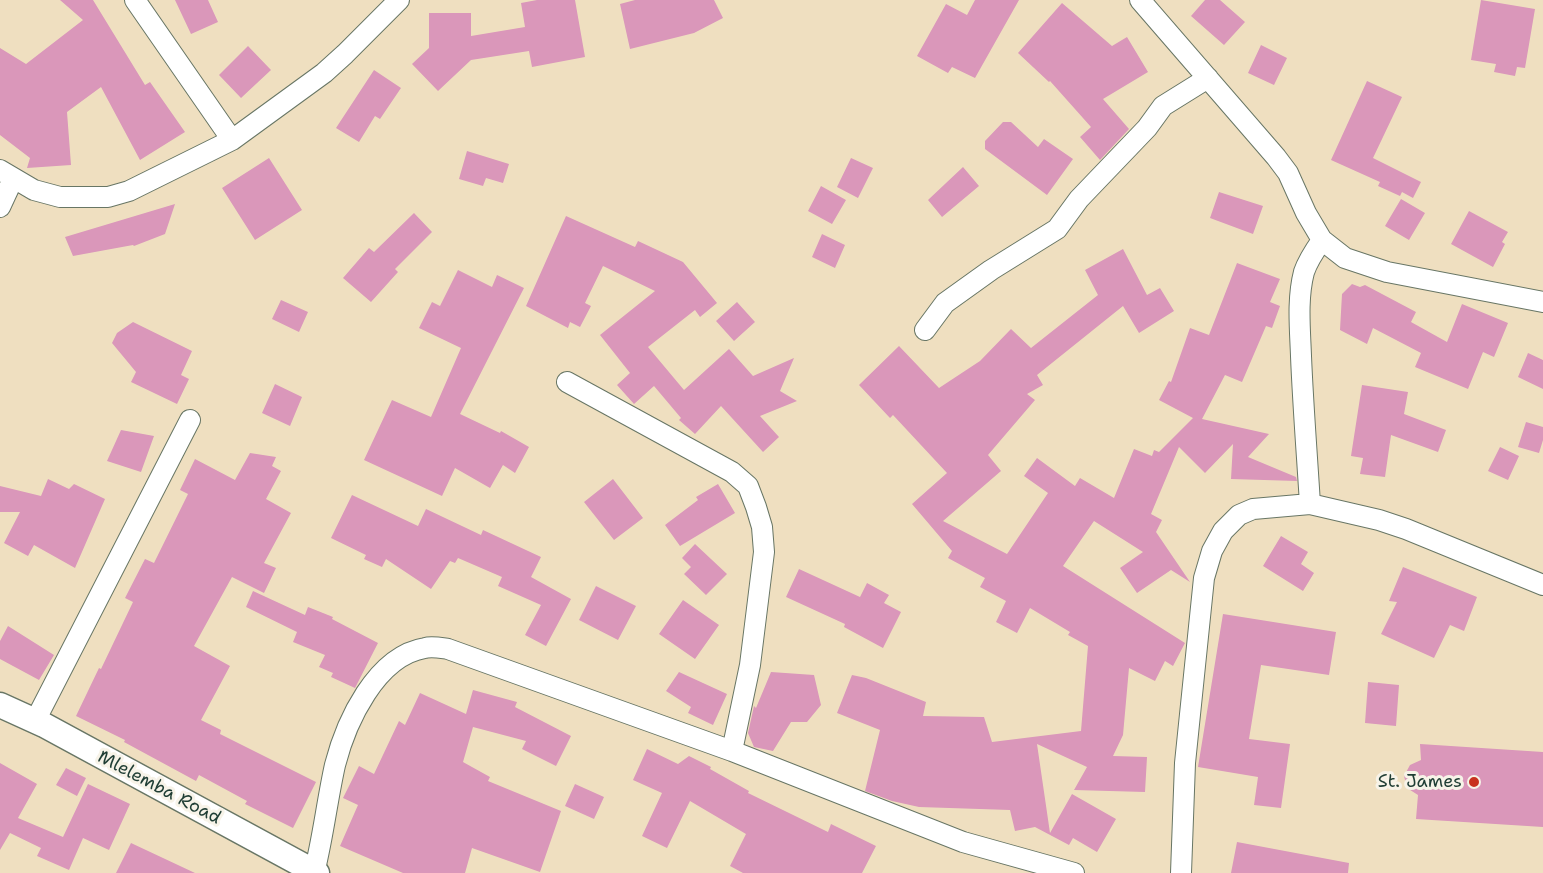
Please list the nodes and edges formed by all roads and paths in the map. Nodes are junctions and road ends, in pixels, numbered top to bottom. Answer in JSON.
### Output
{"nodes":[{"id":1,"x":135,"y":0,"type":"edge"},
{"id":2,"x":399,"y":0,"type":"edge"},
{"id":3,"x":1148,"y":2,"type":"edge"},
{"id":4,"x":1208,"y":78,"type":"junction"},
{"id":5,"x":232,"y":140,"type":"junction"},
{"id":6,"x":7,"y":175,"type":"edge"},
{"id":7,"x":0,"y":207,"type":"edge"},
{"id":8,"x":1322,"y":240,"type":"junction"},
{"id":9,"x":1543,"y":302,"type":"edge"},
{"id":10,"x":925,"y":330,"type":"dead end"},
{"id":11,"x":567,"y":382,"type":"dead end"},
{"id":12,"x":190,"y":420,"type":"dead end"},
{"id":13,"x":1310,"y":504,"type":"junction"},
{"id":14,"x":1543,"y":585,"type":"edge"},
{"id":15,"x":0,"y":705,"type":"edge"},
{"id":16,"x":35,"y":721,"type":"junction"},
{"id":17,"x":732,"y":751,"type":"junction"},
{"id":18,"x":315,"y":873,"type":"edge"},
{"id":19,"x":1074,"y":873,"type":"edge"},
{"id":20,"x":1181,"y":873,"type":"edge"}],
"edges":[{"from":1,"to":5,"type":"street"},
{"from":2,"to":5,"type":"street"},
{"from":3,"to":4,"type":"street"},
{"from":4,"to":8,"type":"street"},
{"from":4,"to":10,"type":"street"},
{"from":5,"to":6,"type":"street"},
{"from":6,"to":7,"type":"street"},
{"from":8,"to":9,"type":"street"},
{"from":8,"to":13,"type":"street"},
{"from":11,"to":17,"type":"street"},
{"from":12,"to":16,"type":"street"},
{"from":13,"to":14,"type":"street"},
{"from":13,"to":20,"type":"street"},
{"from":15,"to":16,"type":"street","name":"Mlelemba Road"},
{"from":16,"to":18,"type":"street","name":"Mlelemba Road"},
{"from":17,"to":18,"type":"street"},
{"from":17,"to":19,"type":"street"}]}
